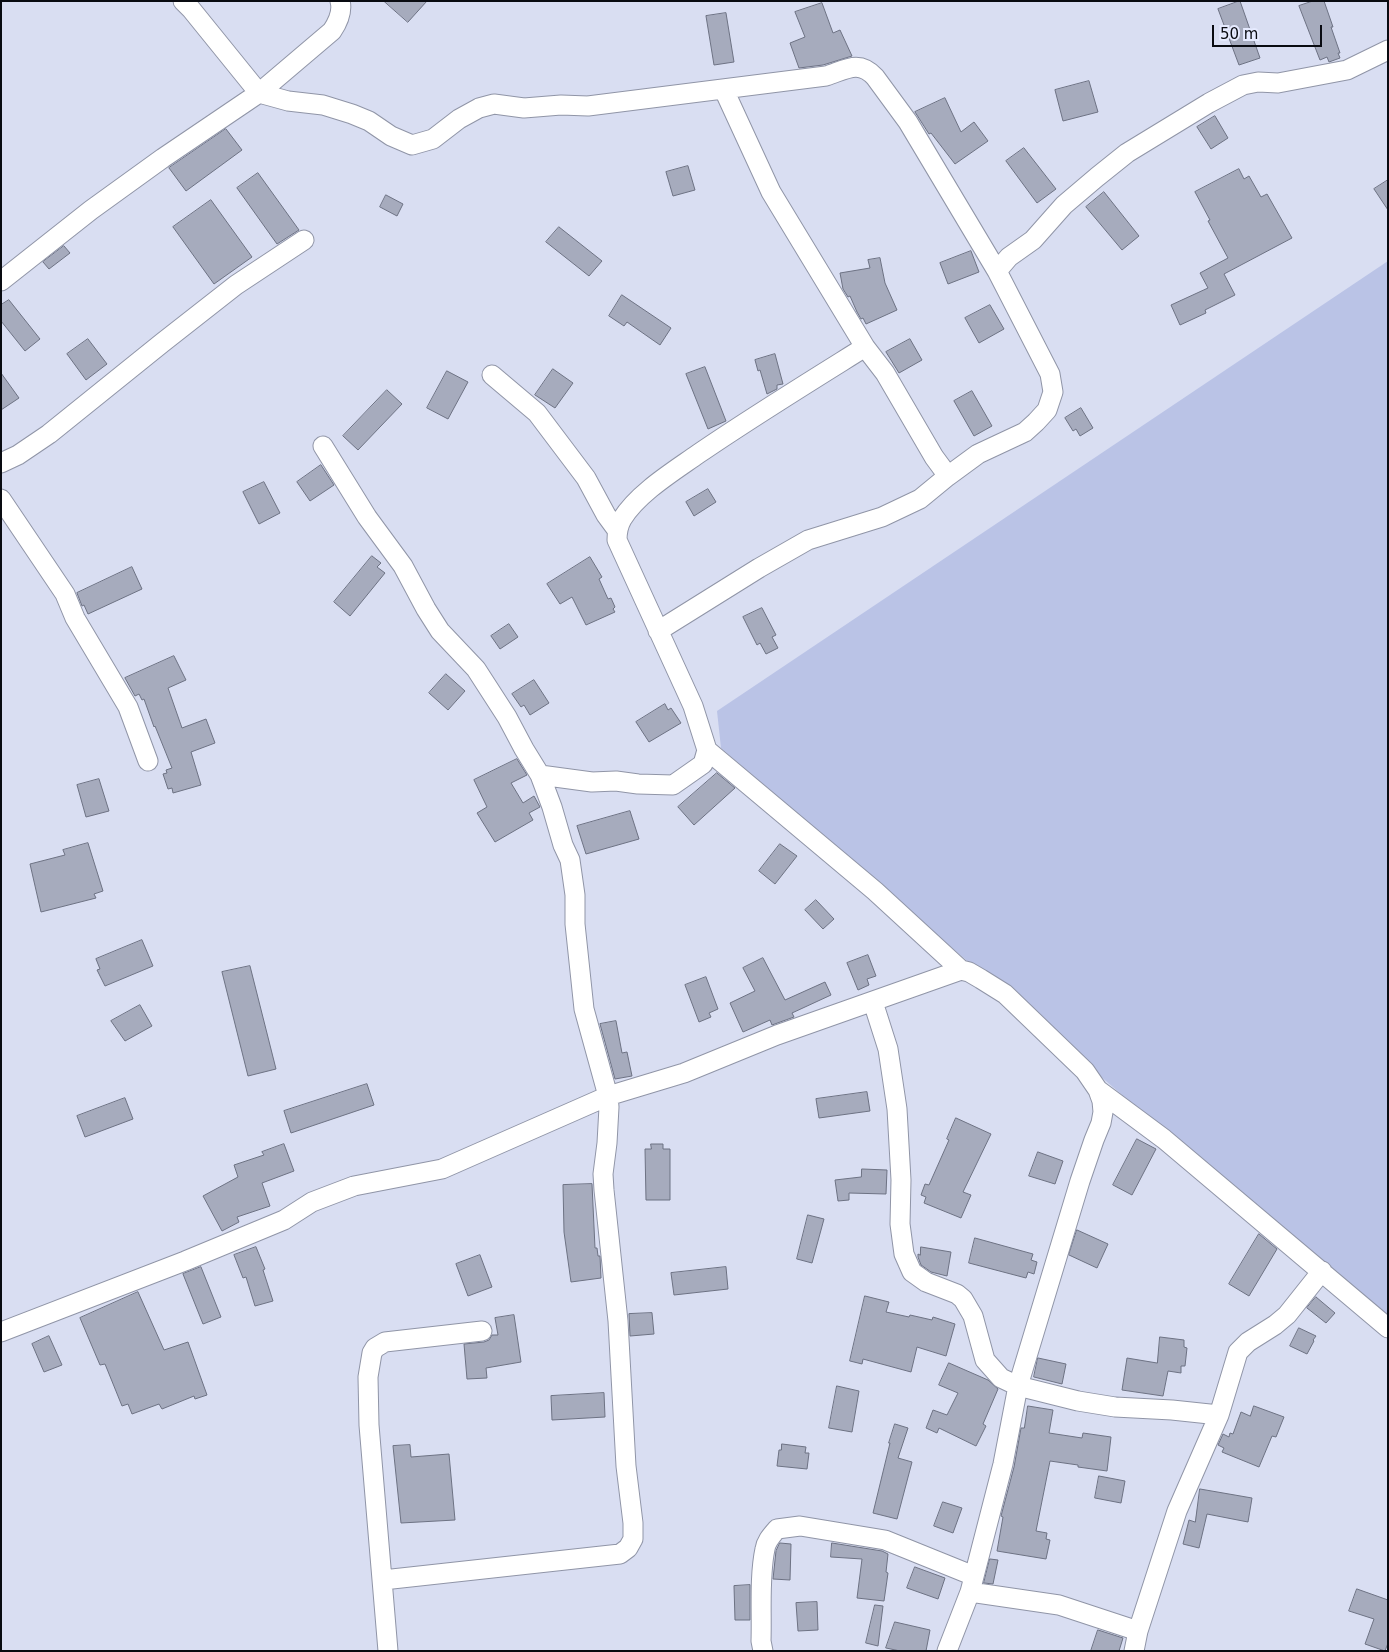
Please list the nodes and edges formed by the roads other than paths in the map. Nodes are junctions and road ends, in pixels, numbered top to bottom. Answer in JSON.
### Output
{"nodes":[{"id":1,"x":182,"y":1,"type":"edge"},
{"id":2,"x":340,"y":1,"type":"edge"},
{"id":3,"x":1388,"y":50,"type":"edge"},
{"id":4,"x":724,"y":90,"type":"junction"},
{"id":5,"x":259,"y":93,"type":"junction"},
{"id":6,"x":304,"y":240,"type":"dead end"},
{"id":7,"x":997,"y":271,"type":"junction"},
{"id":8,"x":1,"y":281,"type":"edge"},
{"id":9,"x":865,"y":347,"type":"junction"},
{"id":10,"x":492,"y":375,"type":"dead end"},
{"id":11,"x":323,"y":446,"type":"dead end"},
{"id":12,"x":1,"y":463,"type":"edge"},
{"id":13,"x":948,"y":476,"type":"junction"},
{"id":14,"x":1,"y":499,"type":"edge"},
{"id":15,"x":617,"y":530,"type":"junction"},
{"id":16,"x":658,"y":631,"type":"junction"},
{"id":17,"x":708,"y":750,"type":"junction"},
{"id":18,"x":148,"y":761,"type":"dead end"},
{"id":19,"x":540,"y":775,"type":"junction"},
{"id":20,"x":961,"y":970,"type":"junction"},
{"id":21,"x":873,"y":1002,"type":"junction"},
{"id":22,"x":1098,"y":1090,"type":"junction"},
{"id":23,"x":608,"y":1096,"type":"junction"},
{"id":24,"x":1322,"y":1271,"type":"junction"},
{"id":25,"x":1388,"y":1328,"type":"edge"},
{"id":26,"x":482,"y":1331,"type":"dead end"},
{"id":27,"x":1,"y":1332,"type":"edge"},
{"id":28,"x":1018,"y":1386,"type":"junction"},
{"id":29,"x":1219,"y":1415,"type":"junction"},
{"id":30,"x":383,"y":1580,"type":"junction"},
{"id":31,"x":972,"y":1584,"type":"junction"},
{"id":32,"x":1138,"y":1631,"type":"junction"},
{"id":33,"x":388,"y":1651,"type":"edge"},
{"id":34,"x":763,"y":1651,"type":"edge"},
{"id":35,"x":947,"y":1651,"type":"edge"},
{"id":36,"x":1134,"y":1651,"type":"edge"}],
"edges":[{"from":1,"to":5,"type":"street"},
{"from":2,"to":5,"type":"street"},
{"from":3,"to":7,"type":"street"},
{"from":4,"to":5,"type":"street"},
{"from":4,"to":7,"type":"street"},
{"from":4,"to":9,"type":"street"},
{"from":5,"to":8,"type":"street"},
{"from":6,"to":12,"type":"street"},
{"from":7,"to":13,"type":"street"},
{"from":9,"to":13,"type":"street"},
{"from":9,"to":15,"type":"street"},
{"from":10,"to":15,"type":"street"},
{"from":11,"to":19,"type":"street"},
{"from":13,"to":16,"type":"street"},
{"from":14,"to":18,"type":"street"},
{"from":15,"to":16,"type":"street"},
{"from":16,"to":17,"type":"street"},
{"from":17,"to":19,"type":"street"},
{"from":17,"to":20,"type":"street"},
{"from":19,"to":23,"type":"street"},
{"from":20,"to":21,"type":"street"},
{"from":20,"to":22,"type":"street"},
{"from":21,"to":23,"type":"street"},
{"from":21,"to":28,"type":"street"},
{"from":22,"to":24,"type":"street"},
{"from":22,"to":28,"type":"street"},
{"from":23,"to":27,"type":"street"},
{"from":23,"to":30,"type":"street"},
{"from":24,"to":25,"type":"street"},
{"from":24,"to":29,"type":"street"},
{"from":26,"to":30,"type":"street"},
{"from":28,"to":29,"type":"street"},
{"from":28,"to":31,"type":"street"},
{"from":29,"to":32,"type":"street"},
{"from":30,"to":33,"type":"street"},
{"from":31,"to":32,"type":"street"},
{"from":31,"to":34,"type":"street"},
{"from":31,"to":35,"type":"street"},
{"from":32,"to":36,"type":"street"}]}
